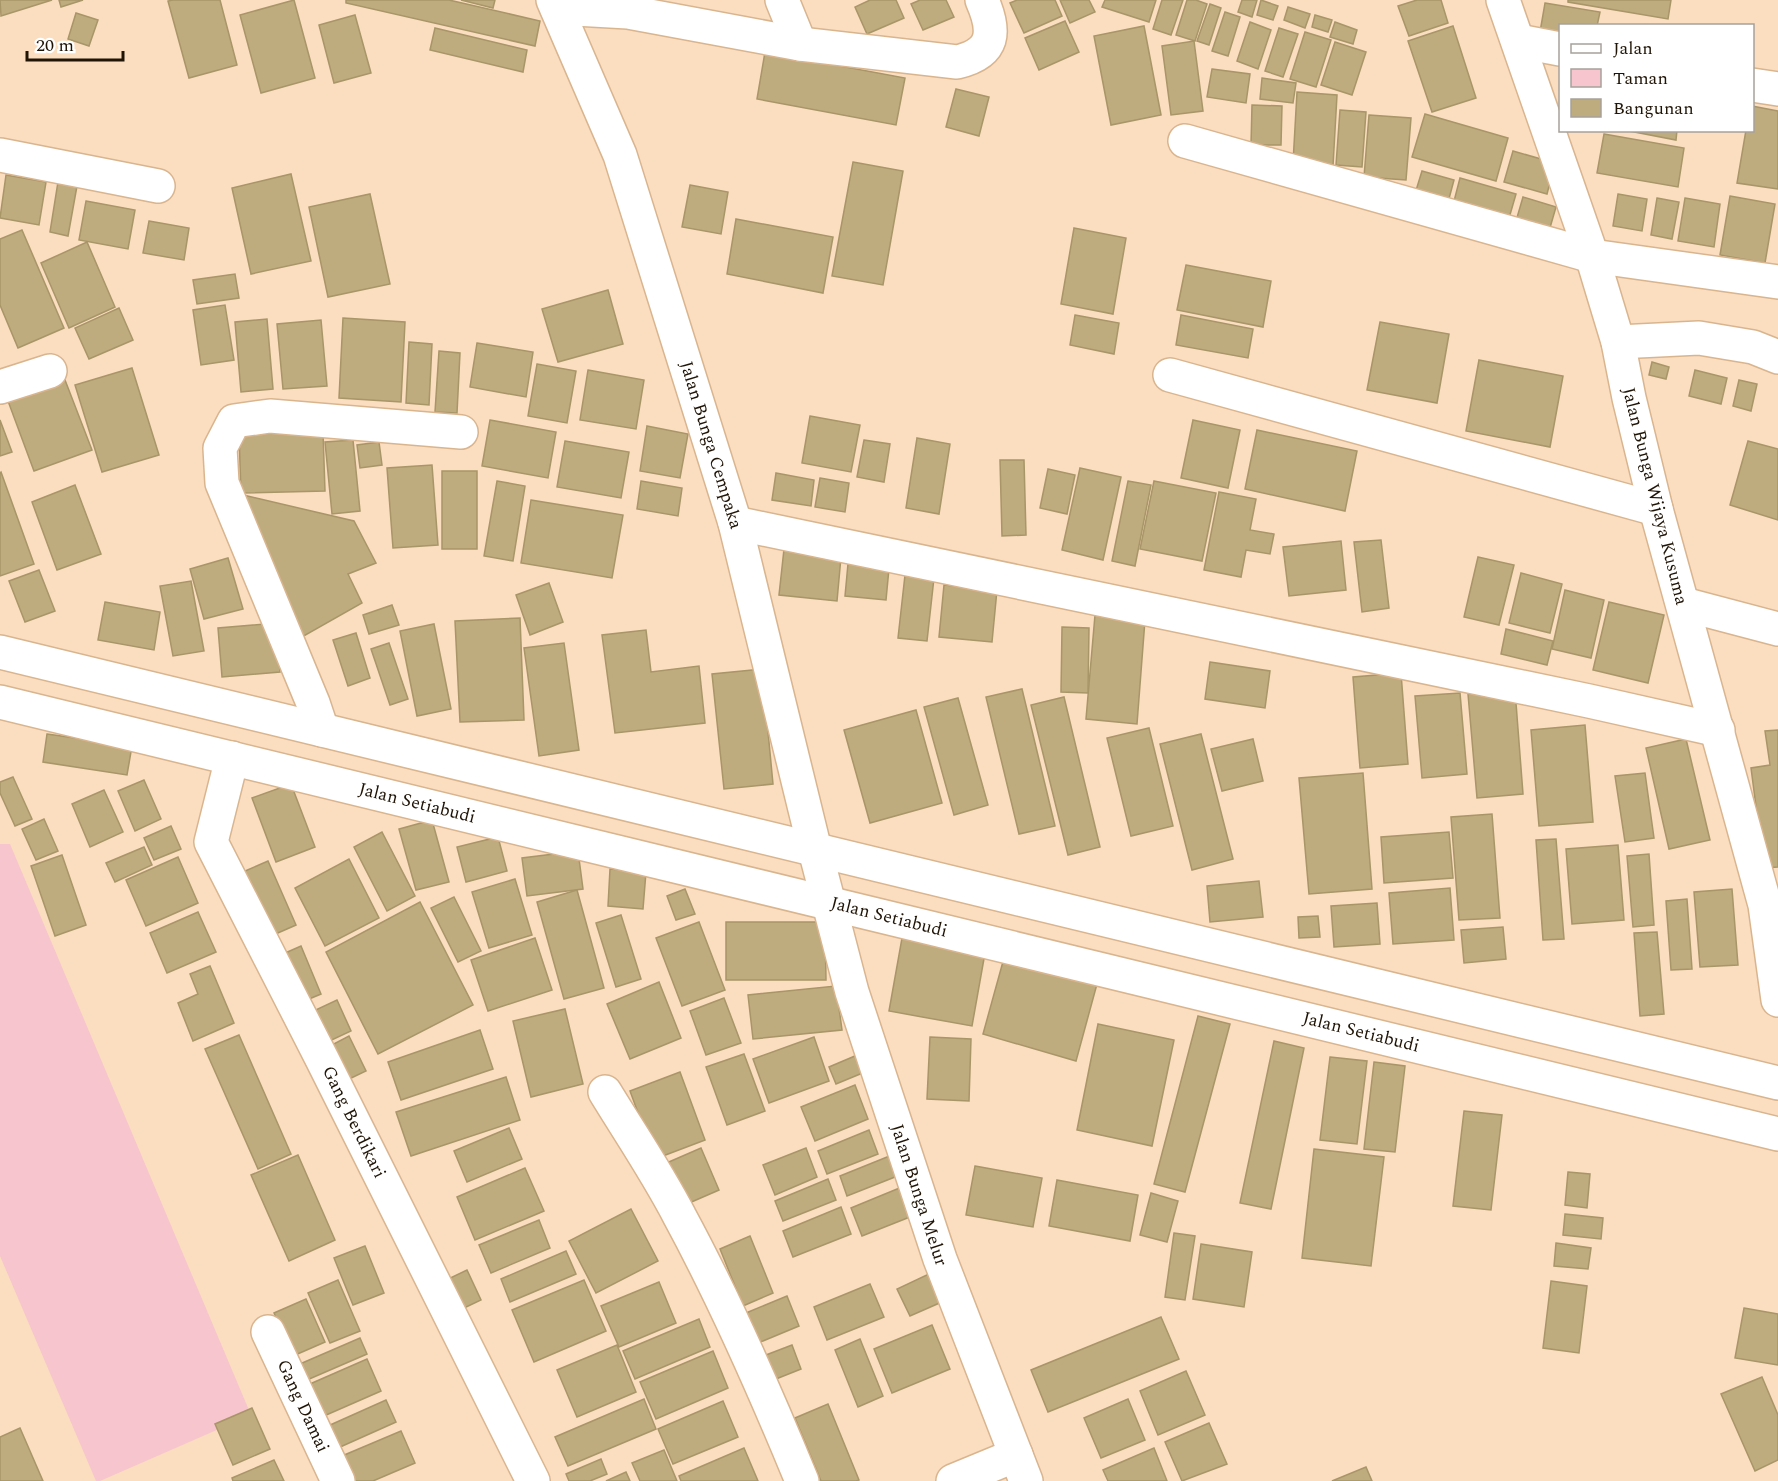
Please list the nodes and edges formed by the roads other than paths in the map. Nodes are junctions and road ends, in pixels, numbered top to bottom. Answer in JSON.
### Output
{"nodes":[{"id":1,"x":782,"y":0,"type":"edge"},
{"id":2,"x":982,"y":0,"type":"edge"},
{"id":3,"x":1503,"y":0,"type":"edge"},
{"id":4,"x":555,"y":4,"type":"edge"},
{"id":5,"x":1518,"y":41,"type":"junction"},
{"id":6,"x":800,"y":44,"type":"junction"},
{"id":7,"x":1559,"y":49,"type":"edge"},
{"id":8,"x":1754,"y":85,"type":"edge"},
{"id":9,"x":1778,"y":89,"type":"edge"},
{"id":10,"x":1185,"y":141,"type":"dead end"},
{"id":11,"x":0,"y":155,"type":"edge"},
{"id":12,"x":158,"y":186,"type":"dead end"},
{"id":13,"x":1592,"y":256,"type":"junction"},
{"id":14,"x":1778,"y":282,"type":"edge"},
{"id":15,"x":1618,"y":342,"type":"junction"},
{"id":16,"x":1778,"y":357,"type":"edge"},
{"id":17,"x":50,"y":371,"type":"dead end"},
{"id":18,"x":1170,"y":375,"type":"dead end"},
{"id":19,"x":0,"y":387,"type":"edge"},
{"id":20,"x":461,"y":432,"type":"dead end"},
{"id":21,"x":1656,"y":509,"type":"junction"},
{"id":22,"x":735,"y":523,"type":"junction"},
{"id":23,"x":1683,"y":604,"type":"junction"},
{"id":24,"x":1778,"y":629,"type":"edge"},
{"id":25,"x":0,"y":652,"type":"edge"},
{"id":26,"x":0,"y":702,"type":"edge"},
{"id":27,"x":322,"y":730,"type":"junction"},
{"id":28,"x":1718,"y":730,"type":"junction"},
{"id":29,"x":232,"y":758,"type":"junction"},
{"id":30,"x":815,"y":850,"type":"junction"},
{"id":31,"x":829,"y":903,"type":"junction"},
{"id":32,"x":1778,"y":1000,"type":"edge"},
{"id":33,"x":1778,"y":1083,"type":"edge"},
{"id":34,"x":605,"y":1092,"type":"dead end"},
{"id":35,"x":1778,"y":1134,"type":"edge"},
{"id":36,"x":268,"y":1332,"type":"dead end"},
{"id":37,"x":1021,"y":1468,"type":"edge"},
{"id":38,"x":338,"y":1481,"type":"edge"},
{"id":39,"x":533,"y":1481,"type":"edge"},
{"id":40,"x":802,"y":1481,"type":"edge"},
{"id":41,"x":953,"y":1481,"type":"edge"}],
"edges":[{"from":1,"to":6,"type":"street"},
{"from":2,"to":6,"type":"street"},
{"from":3,"to":5,"type":"street","name":"Jalan Bunga Wijaya Kusuma"},
{"from":4,"to":6,"type":"street"},
{"from":4,"to":22,"type":"street","name":"Jalan Bunga Cempaka"},
{"from":5,"to":7,"type":"street"},
{"from":5,"to":13,"type":"street","name":"Jalan Bunga Wijaya Kusuma"},
{"from":8,"to":9,"type":"street"},
{"from":10,"to":13,"type":"street"},
{"from":11,"to":12,"type":"street"},
{"from":13,"to":14,"type":"street"},
{"from":13,"to":15,"type":"street","name":"Jalan Bunga Wijaya Kusuma"},
{"from":15,"to":16,"type":"street"},
{"from":15,"to":21,"type":"street","name":"Jalan Bunga Wijaya Kusuma"},
{"from":17,"to":19,"type":"street"},
{"from":18,"to":21,"type":"street"},
{"from":20,"to":27,"type":"street"},
{"from":21,"to":23,"type":"street","name":"Jalan Bunga Wijaya Kusuma"},
{"from":22,"to":28,"type":"street"},
{"from":22,"to":30,"type":"street","name":"Jalan Bunga Cempaka"},
{"from":23,"to":24,"type":"street"},
{"from":23,"to":28,"type":"street","name":"Jalan Bunga Wijaya Kusuma"},
{"from":25,"to":27,"type":"street"},
{"from":26,"to":29,"type":"street","name":"Jalan Setiabudi"},
{"from":27,"to":30,"type":"street"},
{"from":28,"to":32,"type":"street","name":"Jalan Bunga Wijaya Kusuma"},
{"from":29,"to":31,"type":"street","name":"Jalan Setiabudi"},
{"from":29,"to":39,"type":"street","name":"Gang Berdikari"},
{"from":30,"to":31,"type":"street","name":"Jalan Bunga Cempaka"},
{"from":30,"to":33,"type":"street"},
{"from":31,"to":35,"type":"street","name":"Jalan Setiabudi"},
{"from":31,"to":37,"type":"street","name":"Jalan Bunga Melur"},
{"from":34,"to":40,"type":"street"},
{"from":36,"to":38,"type":"street","name":"Gang Damai"},
{"from":37,"to":41,"type":"street"}]}
